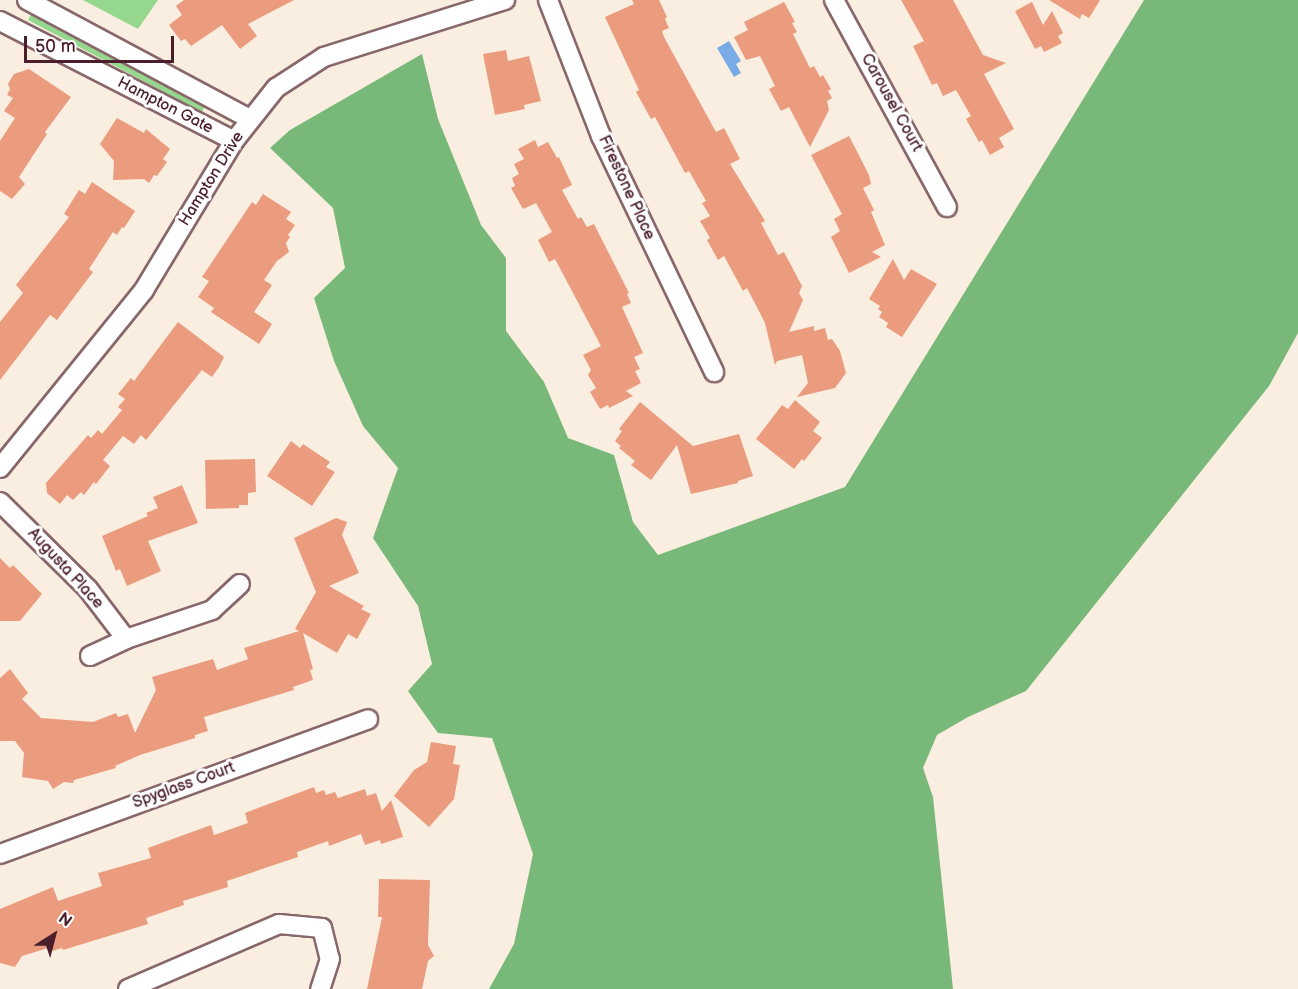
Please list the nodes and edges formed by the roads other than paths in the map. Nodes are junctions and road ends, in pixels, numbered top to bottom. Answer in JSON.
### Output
{"nodes":[{"id":1,"x":27,"y":0,"type":"edge"},
{"id":2,"x":505,"y":0,"type":"edge"},
{"id":3,"x":548,"y":0,"type":"edge"},
{"id":4,"x":834,"y":0,"type":"edge"},
{"id":5,"x":0,"y":21,"type":"edge"},
{"id":6,"x":250,"y":119,"type":"junction"},
{"id":7,"x":234,"y":141,"type":"junction"},
{"id":8,"x":947,"y":207,"type":"dead end"},
{"id":9,"x":714,"y":372,"type":"dead end"},
{"id":10,"x":0,"y":468,"type":"edge"},
{"id":11,"x":0,"y":502,"type":"edge"},
{"id":12,"x":240,"y":584,"type":"dead end"},
{"id":13,"x":126,"y":639,"type":"junction"},
{"id":14,"x":90,"y":656,"type":"dead end"},
{"id":15,"x":368,"y":719,"type":"dead end"},
{"id":16,"x":0,"y":854,"type":"edge"},
{"id":17,"x":128,"y":989,"type":"edge"},
{"id":18,"x":320,"y":989,"type":"edge"}],
"edges":[{"from":1,"to":6,"type":"street","name":"Hampton Gate"},
{"from":2,"to":6,"type":"street","name":"Hampton Drive"},
{"from":3,"to":9,"type":"street","name":"Firestone Place"},
{"from":4,"to":8,"type":"street","name":"Carousel Court"},
{"from":5,"to":7,"type":"street","name":"Hampton Gate"},
{"from":6,"to":7,"type":"street","name":"Hampton Drive"},
{"from":7,"to":10,"type":"street","name":"Hampton Drive"},
{"from":11,"to":13,"type":"street","name":"Augusta Place"},
{"from":12,"to":13,"type":"street"},
{"from":13,"to":14,"type":"street"},
{"from":15,"to":16,"type":"street","name":"Spyglass Court"},
{"from":17,"to":18,"type":"street"}]}
